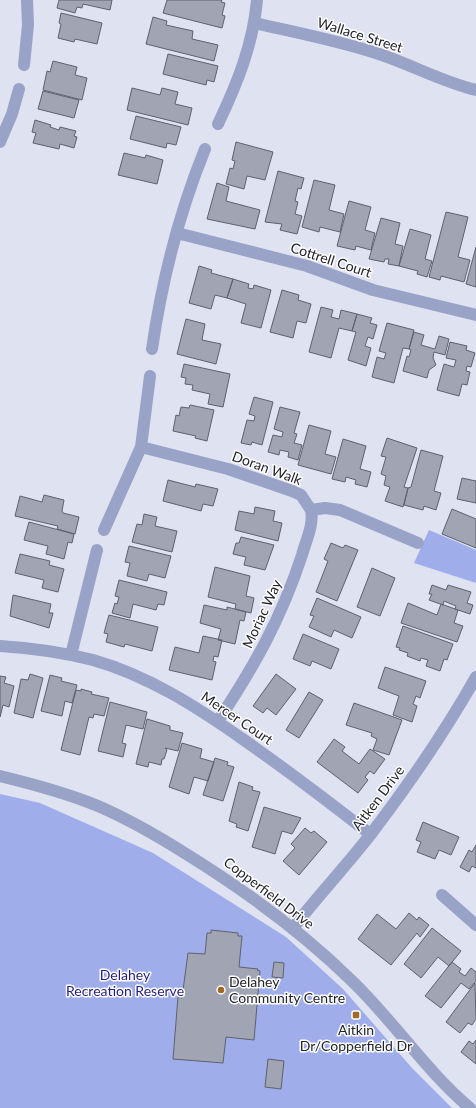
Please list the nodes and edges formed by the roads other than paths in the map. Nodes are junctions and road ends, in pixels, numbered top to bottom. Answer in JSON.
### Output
{"nodes":[{"id":1,"x":27,"y":0,"type":"edge"},
{"id":2,"x":258,"y":0,"type":"edge"},
{"id":3,"x":255,"y":23,"type":"junction"},
{"id":4,"x":24,"y":65,"type":"dead end"},
{"id":5,"x":19,"y":90,"type":"dead end"},
{"id":6,"x":476,"y":90,"type":"edge"},
{"id":7,"x":218,"y":124,"type":"dead end"},
{"id":8,"x":0,"y":142,"type":"edge"},
{"id":9,"x":205,"y":149,"type":"dead end"},
{"id":10,"x":177,"y":233,"type":"junction"},
{"id":11,"x":476,"y":315,"type":"edge"},
{"id":12,"x":152,"y":349,"type":"dead end"},
{"id":13,"x":150,"y":376,"type":"dead end"},
{"id":14,"x":141,"y":447,"type":"junction"},
{"id":15,"x":311,"y":510,"type":"junction"},
{"id":16,"x":104,"y":530,"type":"dead end"},
{"id":17,"x":418,"y":543,"type":"dead end"},
{"id":18,"x":97,"y":550,"type":"dead end"},
{"id":19,"x":0,"y":646,"type":"edge"},
{"id":20,"x":71,"y":655,"type":"junction"},
{"id":21,"x":476,"y":677,"type":"edge"},
{"id":22,"x":218,"y":721,"type":"junction"},
{"id":23,"x":0,"y":776,"type":"edge"},
{"id":24,"x":370,"y":834,"type":"junction"},
{"id":25,"x":442,"y":895,"type":"dead end"},
{"id":26,"x":476,"y":925,"type":"edge"},
{"id":27,"x":293,"y":928,"type":"junction"},
{"id":28,"x":470,"y":1108,"type":"edge"}],
"edges":[{"from":1,"to":4,"type":"street"},
{"from":2,"to":3,"type":"street"},
{"from":3,"to":6,"type":"street","name":"Wallace Street"},
{"from":3,"to":7,"type":"street"},
{"from":5,"to":8,"type":"street"},
{"from":9,"to":10,"type":"street"},
{"from":10,"to":11,"type":"street","name":"Cottrell Court"},
{"from":10,"to":12,"type":"street"},
{"from":13,"to":14,"type":"street"},
{"from":14,"to":15,"type":"street","name":"Doran Walk"},
{"from":14,"to":16,"type":"street"},
{"from":15,"to":17,"type":"street"},
{"from":15,"to":22,"type":"street","name":"Moriac Way"},
{"from":18,"to":20,"type":"street"},
{"from":19,"to":20,"type":"street","name":"Mercer Court"},
{"from":20,"to":22,"type":"street","name":"Mercer Court"},
{"from":21,"to":24,"type":"street","name":"Aitken Drive"},
{"from":22,"to":24,"type":"street","name":"Mercer Court"},
{"from":23,"to":27,"type":"street","name":"Copperfield Drive"},
{"from":24,"to":27,"type":"street","name":"Aitken Drive"},
{"from":25,"to":26,"type":"street"},
{"from":27,"to":28,"type":"street","name":"Copperfield Drive"}]}
